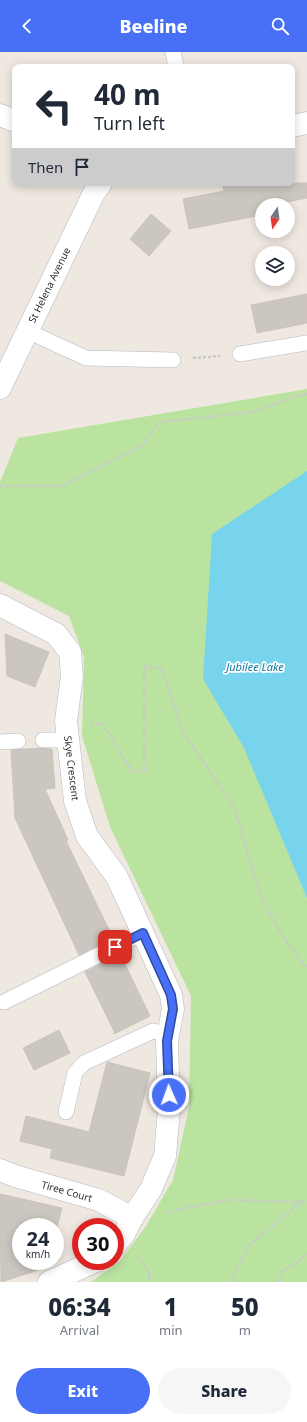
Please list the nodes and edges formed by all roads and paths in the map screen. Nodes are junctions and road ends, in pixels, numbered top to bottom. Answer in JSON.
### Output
{"nodes":[{"id":1,"x":173,"y":52,"type":"edge"},
{"id":2,"x":175,"y":64,"type":"edge"},
{"id":3,"x":0,"y":115,"type":"edge"},
{"id":4,"x":12,"y":120,"type":"edge"},
{"id":5,"x":307,"y":123,"type":"edge"},
{"id":6,"x":295,"y":125,"type":"edge"},
{"id":7,"x":99,"y":186,"type":"edge"},
{"id":8,"x":27,"y":331,"type":"junction"},
{"id":9,"x":307,"y":343,"type":"edge"},
{"id":10,"x":240,"y":354,"type":"joint"},
{"id":11,"x":173,"y":360,"type":"joint"},
{"id":12,"x":0,"y":388,"type":"edge"},
{"id":13,"x":307,"y":394,"type":"edge"},
{"id":14,"x":0,"y":486,"type":"edge"},
{"id":15,"x":0,"y":605,"type":"edge"},
{"id":16,"x":67,"y":730,"type":"junction"},
{"id":17,"x":43,"y":740,"type":"dead end"},
{"id":18,"x":18,"y":741,"type":"dead end"},
{"id":19,"x":0,"y":742,"type":"edge"},
{"id":20,"x":143,"y":933,"type":"junction"},
{"id":21,"x":307,"y":968,"type":"edge"},
{"id":22,"x":4,"y":1002,"type":"dead end"},
{"id":23,"x":168,"y":1034,"type":"junction"},
{"id":24,"x":66,"y":1112,"type":"dead end"},
{"id":25,"x":0,"y":1170,"type":"edge"},
{"id":26,"x":307,"y":1200,"type":"edge"},
{"id":27,"x":301,"y":1202,"type":"junction"},
{"id":28,"x":132,"y":1218,"type":"junction"},
{"id":29,"x":124,"y":1234,"type":"edge"},
{"id":30,"x":307,"y":1255,"type":"edge"},
{"id":31,"x":76,"y":1270,"type":"edge"},
{"id":32,"x":49,"y":1282,"type":"edge"},
{"id":33,"x":234,"y":1282,"type":"edge"},
{"id":34,"x":279,"y":1282,"type":"edge"}],
"edges":[{"from":1,"to":2,"type":"lane"},
{"from":3,"to":4,"type":"street"},
{"from":5,"to":6,"type":"street"},
{"from":7,"to":8,"type":"street","name":"St Helena Avenue"},
{"from":8,"to":11,"type":"lane"},
{"from":8,"to":12,"type":"street","name":"St Helena Avenue"},
{"from":9,"to":10,"type":"lane"},
{"from":10,"to":11,"type":"path"},
{"from":13,"to":14,"type":"path"},
{"from":15,"to":16,"type":"street","name":"Skye Crescent"},
{"from":16,"to":17,"type":"lane"},
{"from":16,"to":20,"type":"street","name":"Skye Crescent"},
{"from":16,"to":21,"type":"path"},
{"from":18,"to":19,"type":"lane"},
{"from":20,"to":22,"type":"lane"},
{"from":20,"to":23,"type":"street","name":"Skye Crescent"},
{"from":23,"to":24,"type":"lane"},
{"from":23,"to":28,"type":"street","name":"Skye Crescent"},
{"from":25,"to":28,"type":"street","name":"Tiree Court"},
{"from":26,"to":27,"type":"path"},
{"from":27,"to":28,"type":"path"},
{"from":27,"to":33,"type":"path"},
{"from":28,"to":29,"type":"street","name":"Skye Crescent"},
{"from":30,"to":34,"type":"path"},
{"from":31,"to":32,"type":"street"}]}
